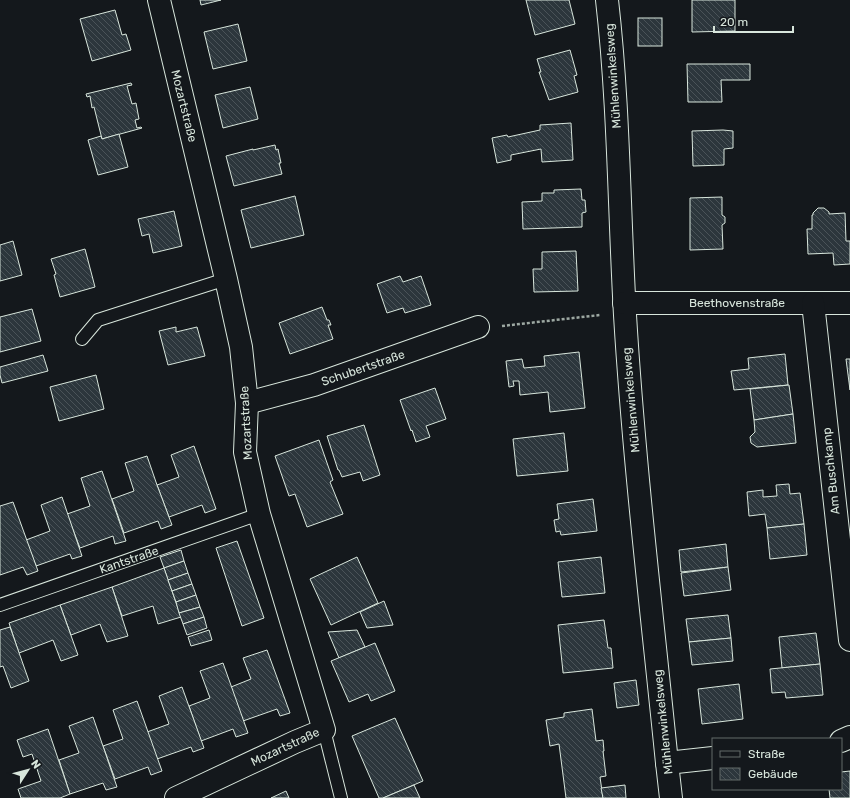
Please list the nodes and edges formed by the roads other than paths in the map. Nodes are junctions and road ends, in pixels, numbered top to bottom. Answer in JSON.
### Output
{"nodes":[{"id":1,"x":159,"y":0,"type":"edge"},
{"id":2,"x":607,"y":0,"type":"edge"},
{"id":3,"x":226,"y":279,"type":"junction"},
{"id":4,"x":850,"y":302,"type":"edge"},
{"id":5,"x":813,"y":303,"type":"junction"},
{"id":6,"x":625,"y":308,"type":"junction"},
{"id":7,"x":478,"y":327,"type":"road end"},
{"id":8,"x":82,"y":339,"type":"dead end"},
{"id":9,"x":246,"y":403,"type":"junction"},
{"id":10,"x":259,"y":514,"type":"junction"},
{"id":11,"x":0,"y":605,"type":"edge"},
{"id":12,"x":850,"y":640,"type":"edge"},
{"id":13,"x":324,"y":730,"type":"junction"},
{"id":14,"x":712,"y":758,"type":"edge"},
{"id":15,"x":667,"y":763,"type":"junction"},
{"id":16,"x":176,"y":798,"type":"edge"},
{"id":17,"x":341,"y":798,"type":"edge"},
{"id":18,"x":671,"y":798,"type":"edge"}],
"edges":[{"from":1,"to":3,"type":"street","name":"Mozartstraße"},
{"from":2,"to":6,"type":"street","name":"Mühlenwinkelsweg"},
{"from":3,"to":8,"type":"lane"},
{"from":3,"to":9,"type":"street","name":"Mozartstraße"},
{"from":4,"to":5,"type":"street","name":"Beethovenstraße"},
{"from":5,"to":6,"type":"street","name":"Beethovenstraße"},
{"from":5,"to":12,"type":"street","name":"Am Buschkamp"},
{"from":6,"to":15,"type":"street","name":"Mühlenwinkelsweg"},
{"from":7,"to":9,"type":"street","name":"Schubertstraße"},
{"from":9,"to":10,"type":"street","name":"Mozartstraße"},
{"from":10,"to":11,"type":"lane","name":"Kantstraße"},
{"from":10,"to":13,"type":"street","name":"Mozartstraße"},
{"from":13,"to":16,"type":"street","name":"Mozartstraße"},
{"from":13,"to":17,"type":"lane"},
{"from":14,"to":15,"type":"street"},
{"from":15,"to":18,"type":"street","name":"Mühlenwinkelsweg"}]}
